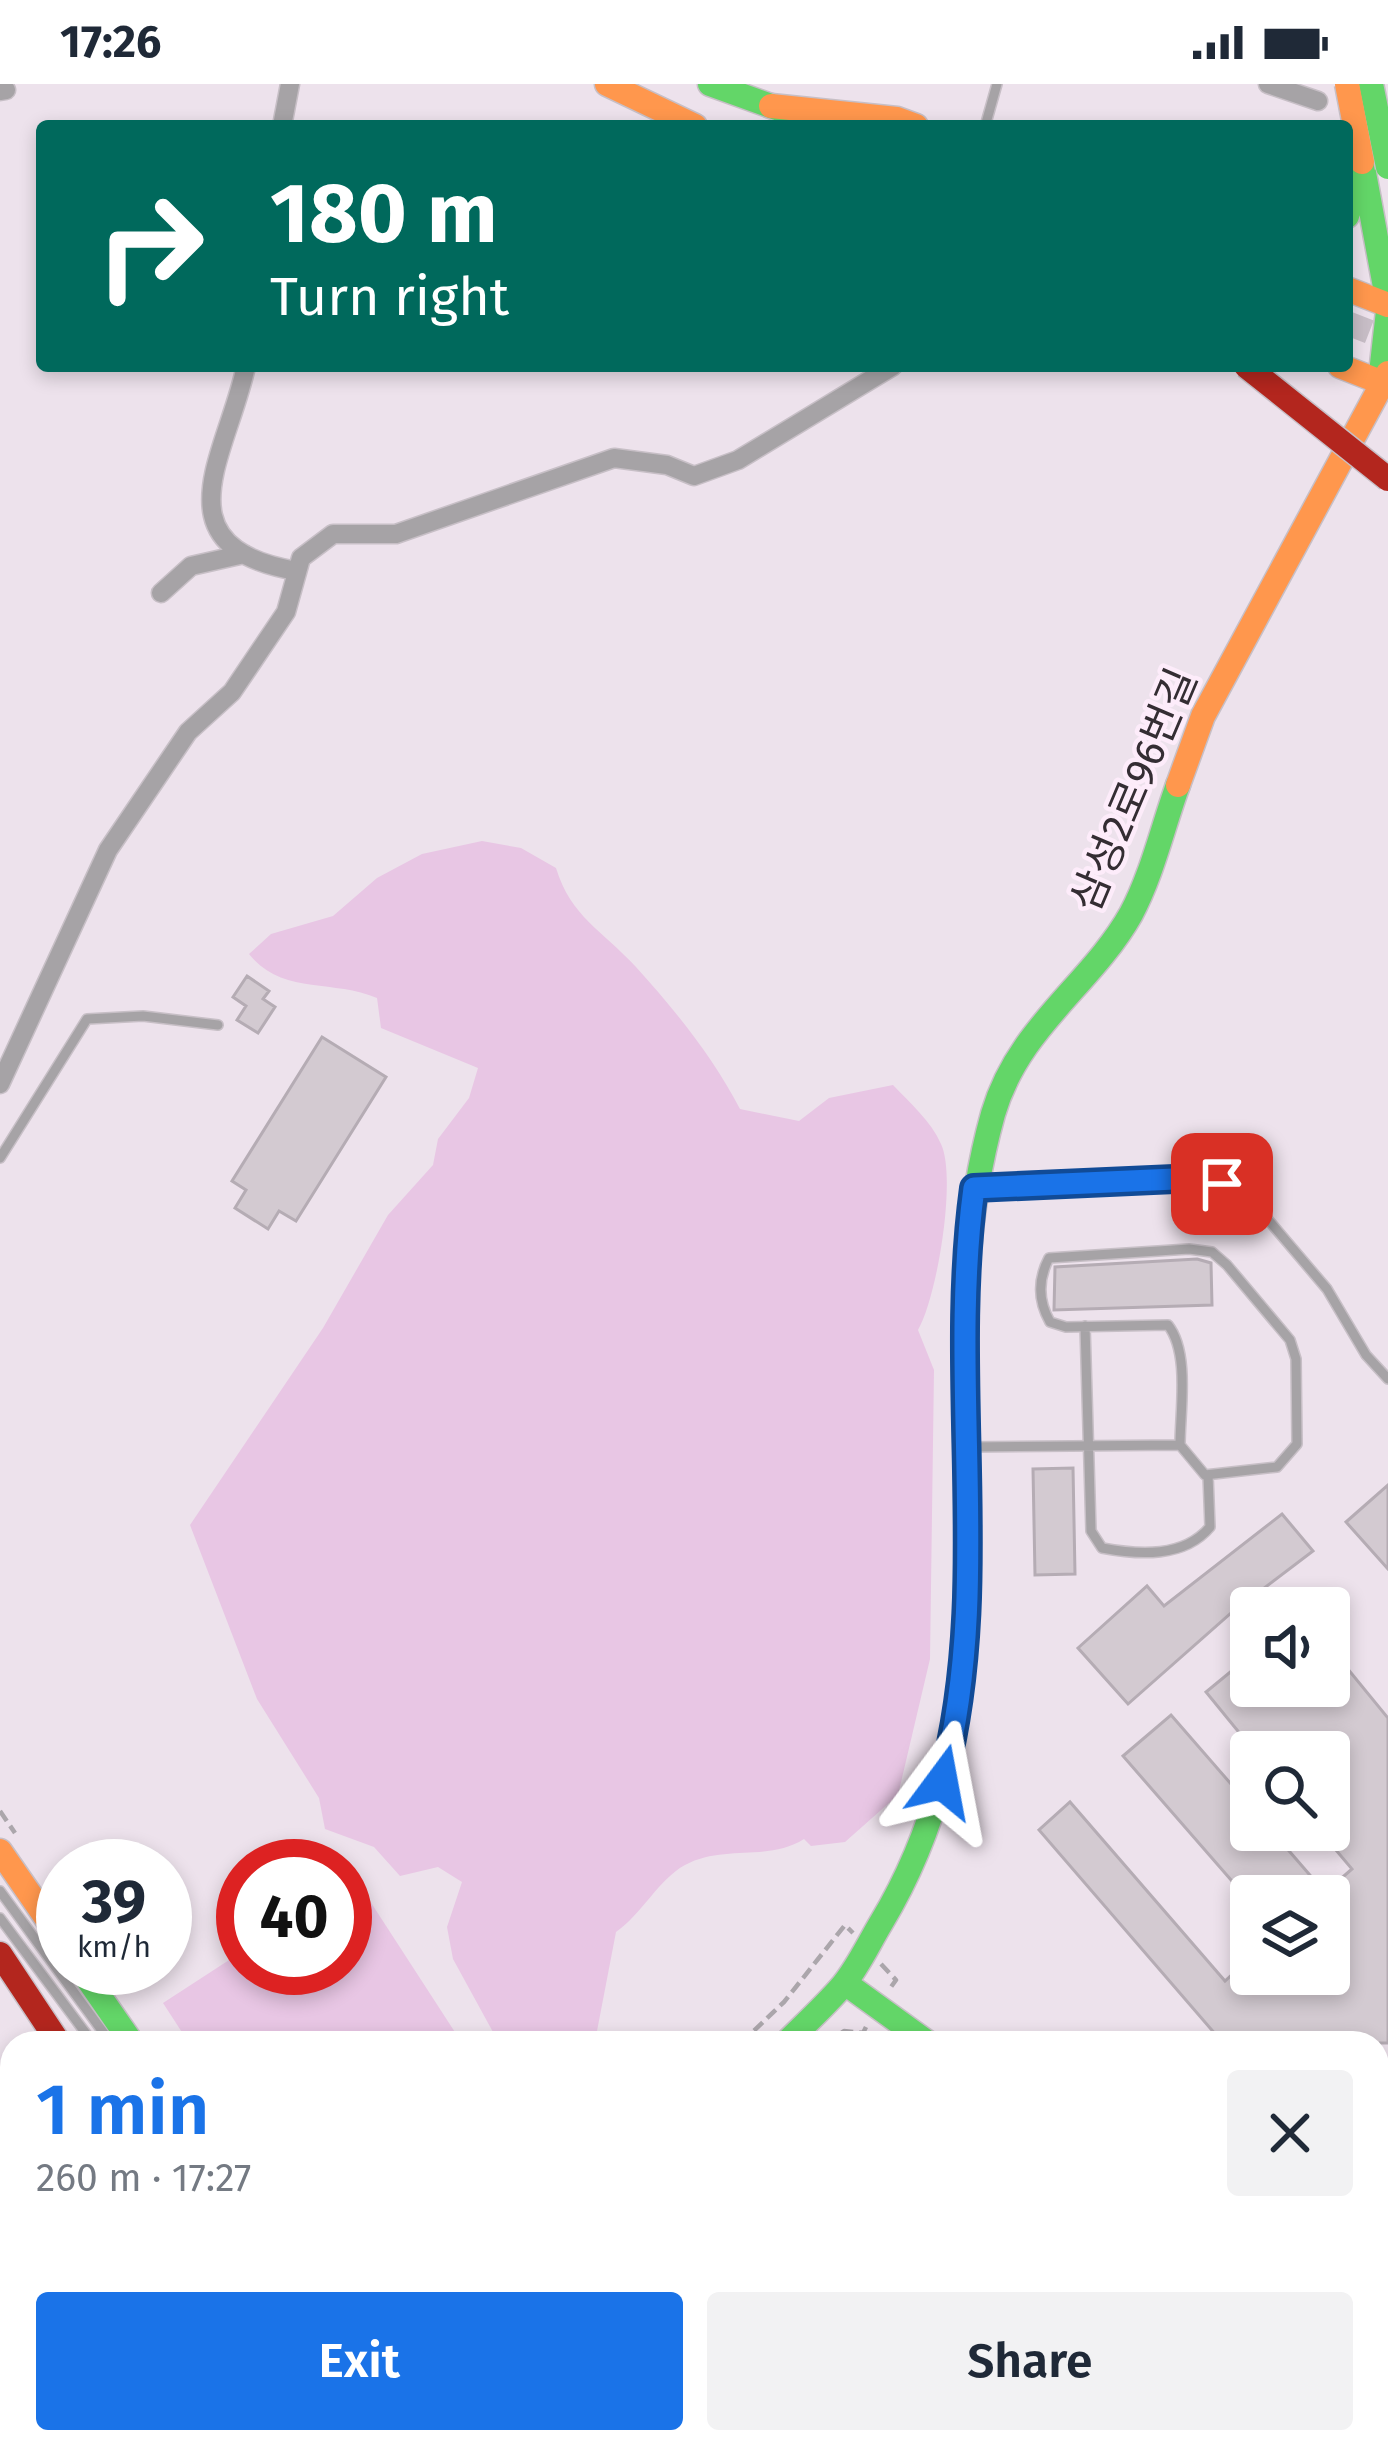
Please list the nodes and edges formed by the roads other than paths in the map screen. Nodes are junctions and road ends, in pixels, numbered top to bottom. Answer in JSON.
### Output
{"nodes":[{"id":1,"x":290,"y":84,"type":"edge"},
{"id":2,"x":607,"y":84,"type":"edge"},
{"id":3,"x":710,"y":84,"type":"edge"},
{"id":4,"x":997,"y":84,"type":"edge"},
{"id":5,"x":1268,"y":84,"type":"edge"},
{"id":6,"x":1347,"y":84,"type":"edge"},
{"id":7,"x":1371,"y":84,"type":"edge"},
{"id":8,"x":1318,"y":101,"type":"dead end"},
{"id":9,"x":771,"y":106,"type":"junction"},
{"id":10,"x":283,"y":120,"type":"edge"},
{"id":11,"x":682,"y":120,"type":"edge"},
{"id":12,"x":786,"y":120,"type":"edge"},
{"id":13,"x":808,"y":120,"type":"edge"},
{"id":14,"x":900,"y":120,"type":"edge"},
{"id":15,"x":987,"y":120,"type":"edge"},
{"id":16,"x":1362,"y":162,"type":"junction"},
{"id":17,"x":1388,"y":167,"type":"edge"},
{"id":18,"x":1353,"y":194,"type":"edge"},
{"id":19,"x":1353,"y":292,"type":"edge"},
{"id":20,"x":1388,"y":307,"type":"edge"},
{"id":21,"x":1353,"y":370,"type":"edge"},
{"id":22,"x":244,"y":372,"type":"edge"},
{"id":23,"x":883,"y":372,"type":"edge"},
{"id":24,"x":1254,"y":372,"type":"edge"},
{"id":25,"x":1386,"y":380,"type":"edge"},
{"id":26,"x":1388,"y":478,"type":"edge"},
{"id":27,"x":244,"y":554,"type":"junction"},
{"id":28,"x":297,"y":571,"type":"junction"},
{"id":29,"x":161,"y":593,"type":"dead end"},
{"id":30,"x":218,"y":1025,"type":"dead end"},
{"id":31,"x":0,"y":1084,"type":"edge"},
{"id":32,"x":0,"y":1158,"type":"edge"},
{"id":33,"x":974,"y":1188,"type":"junction"},
{"id":34,"x":1085,"y":1326,"type":"junction"},
{"id":35,"x":1388,"y":1378,"type":"edge"},
{"id":36,"x":1090,"y":1444,"type":"junction"},
{"id":37,"x":1180,"y":1445,"type":"junction"},
{"id":38,"x":964,"y":1447,"type":"junction"},
{"id":39,"x":1208,"y":1475,"type":"junction"},
{"id":40,"x":0,"y":1851,"type":"edge"},
{"id":41,"x":0,"y":1891,"type":"edge"},
{"id":42,"x":36,"y":1903,"type":"edge"},
{"id":43,"x":0,"y":1918,"type":"edge"},
{"id":44,"x":0,"y":1954,"type":"edge"},
{"id":45,"x":845,"y":1982,"type":"junction"},
{"id":46,"x":99,"y":1995,"type":"edge"},
{"id":47,"x":51,"y":2031,"type":"edge"},
{"id":48,"x":84,"y":2031,"type":"edge"},
{"id":49,"x":102,"y":2031,"type":"edge"},
{"id":50,"x":124,"y":2031,"type":"edge"},
{"id":51,"x":798,"y":2031,"type":"edge"},
{"id":52,"x":912,"y":2031,"type":"edge"}],
"edges":[{"from":1,"to":10,"type":"street"},
{"from":2,"to":11,"type":"main road"},
{"from":3,"to":9,"type":"main road"},
{"from":4,"to":15,"type":"lane"},
{"from":5,"to":8,"type":"street"},
{"from":6,"to":16,"type":"main road","bridge":true},
{"from":7,"to":17,"type":"main road","bridge":true},
{"from":9,"to":12,"type":"main road"},
{"from":9,"to":13,"type":"main road"},
{"from":9,"to":14,"type":"main road"},
{"from":16,"to":18,"type":"main road"},
{"from":16,"to":20,"type":"main road"},
{"from":19,"to":20,"type":"main road"},
{"from":20,"to":25,"type":"main road"},
{"from":21,"to":25,"type":"main road"},
{"from":22,"to":27,"type":"street"},
{"from":23,"to":28,"type":"street"},
{"from":24,"to":26,"type":"main road","bridge":true},
{"from":25,"to":33,"type":"main road","name":"삼성2로96번길"},
{"from":27,"to":28,"type":"street"},
{"from":27,"to":29,"type":"street"},
{"from":28,"to":31,"type":"street"},
{"from":30,"to":32,"type":"lane"},
{"from":33,"to":35,"type":"lane"},
{"from":33,"to":38,"type":"main road","name":"삼성2로96번길"},
{"from":34,"to":36,"type":"lane"},
{"from":34,"to":37,"type":"lane"},
{"from":34,"to":39,"type":"lane"},
{"from":36,"to":37,"type":"lane"},
{"from":36,"to":38,"type":"lane"},
{"from":36,"to":39,"type":"lane"},
{"from":37,"to":39,"type":"lane"},
{"from":38,"to":45,"type":"main road","name":"삼성2로96번길"},
{"from":40,"to":42,"type":"main road"},
{"from":41,"to":49,"type":"lane"},
{"from":43,"to":48,"type":"lane"},
{"from":44,"to":47,"type":"main road"},
{"from":45,"to":51,"type":"main road","name":"삼성2로96번길"},
{"from":45,"to":52,"type":"main road"},
{"from":46,"to":50,"type":"main road"}]}
